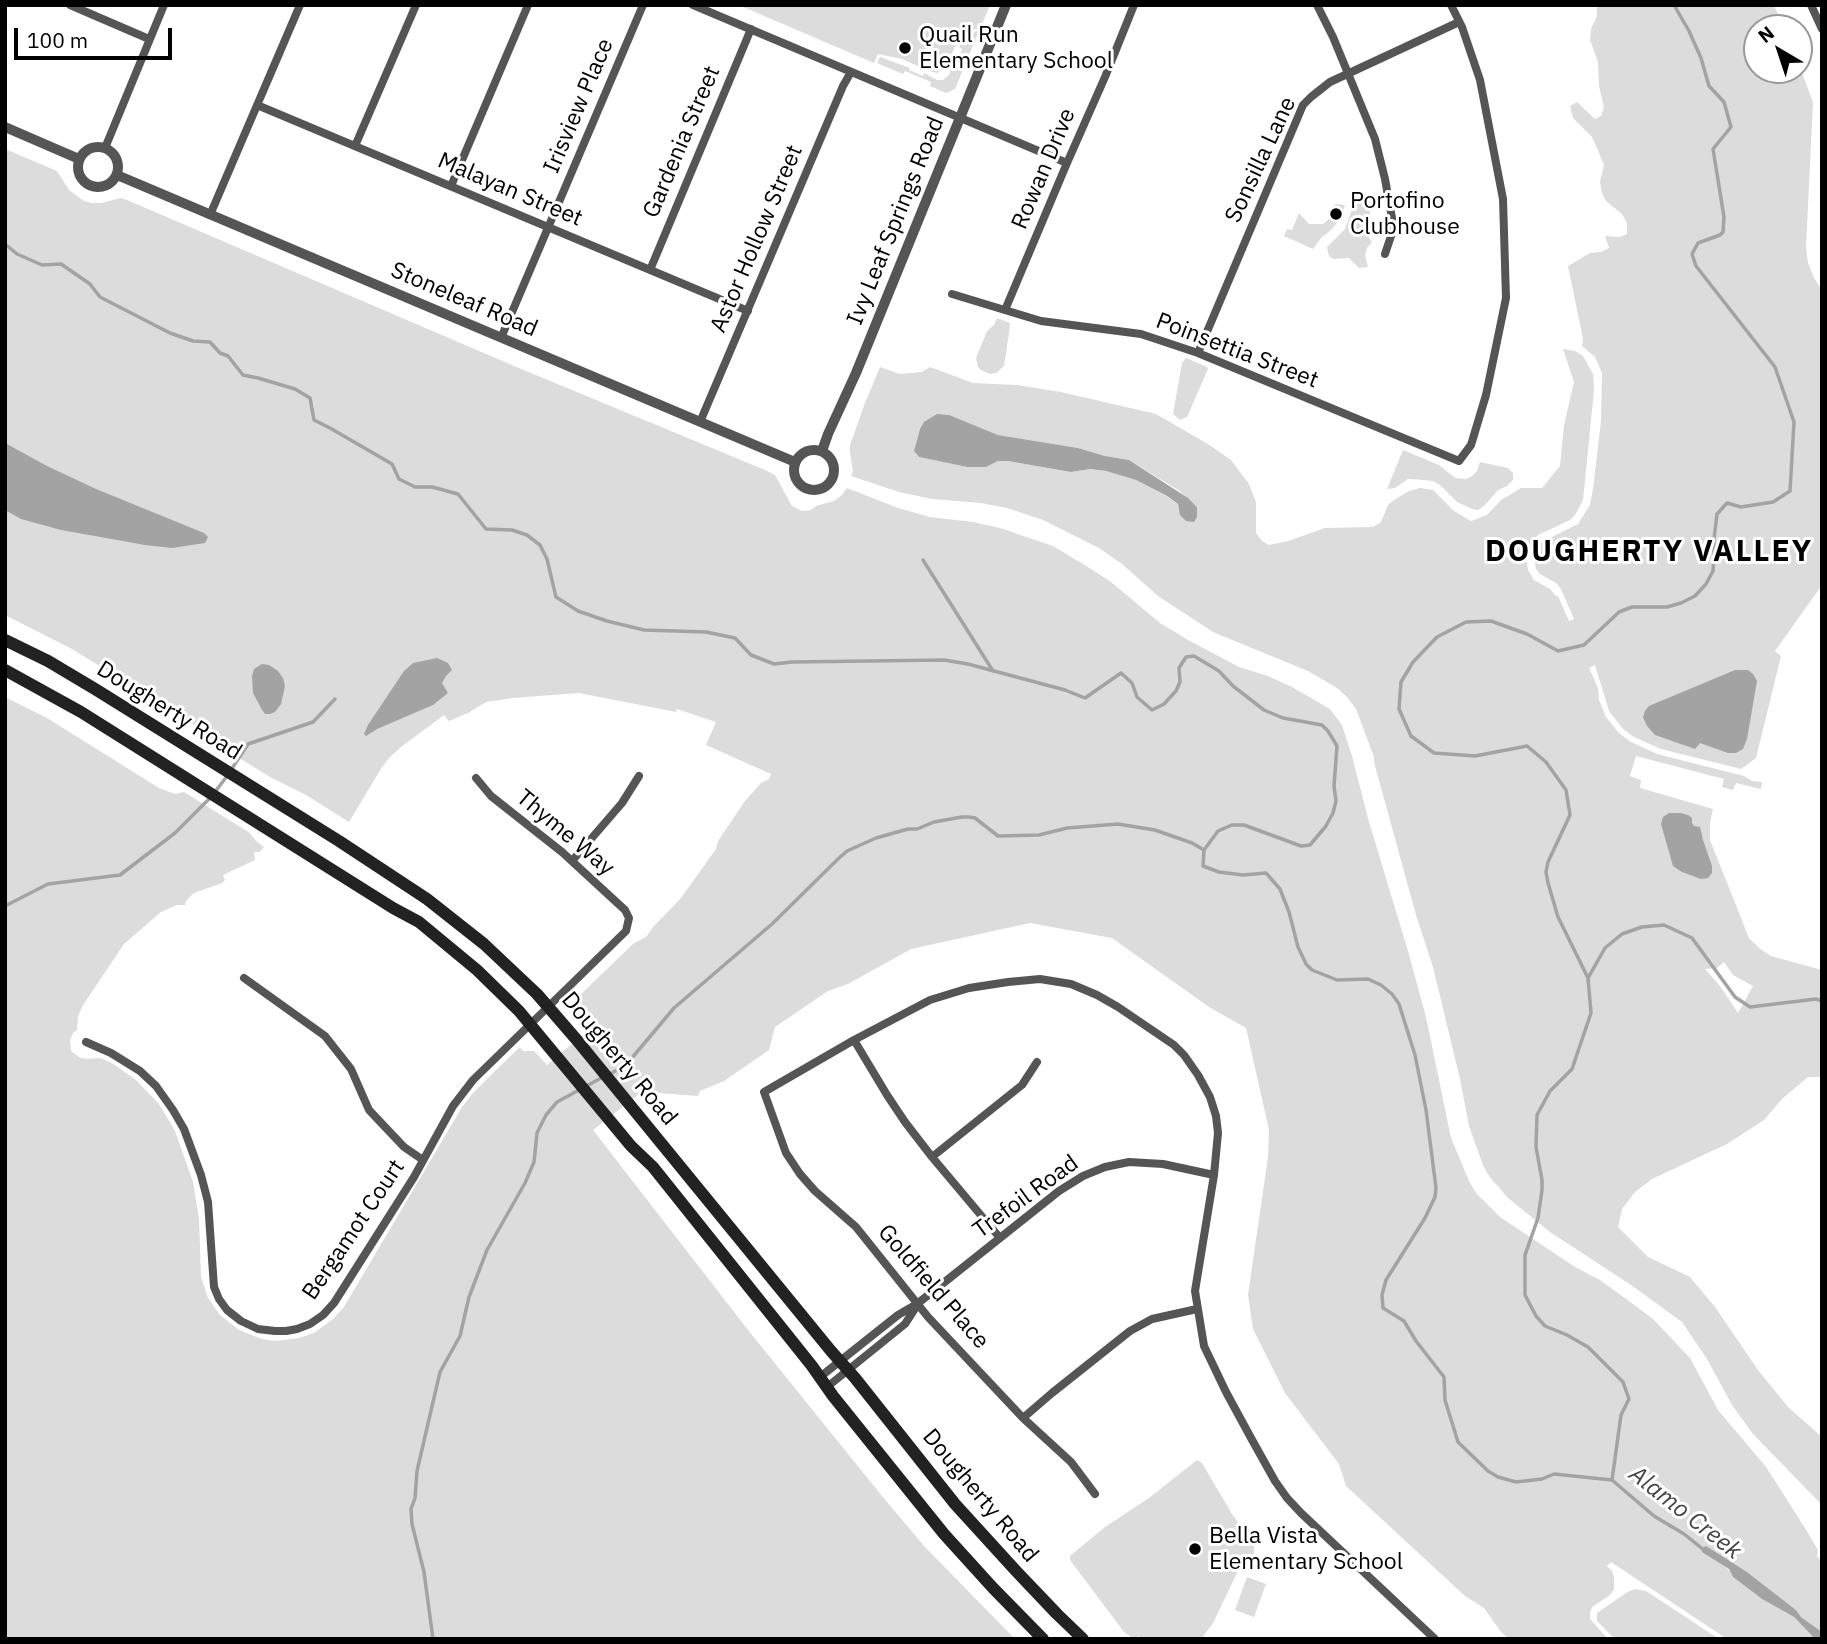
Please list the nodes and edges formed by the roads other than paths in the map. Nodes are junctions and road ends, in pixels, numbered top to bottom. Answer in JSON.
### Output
{"nodes":[{"id":1,"x":70,"y":5,"type":"edge"},
{"id":2,"x":163,"y":5,"type":"edge"},
{"id":3,"x":300,"y":5,"type":"edge"},
{"id":4,"x":416,"y":5,"type":"edge"},
{"id":5,"x":528,"y":5,"type":"edge"},
{"id":6,"x":643,"y":5,"type":"edge"},
{"id":7,"x":693,"y":5,"type":"edge"},
{"id":8,"x":1006,"y":5,"type":"edge"},
{"id":9,"x":1134,"y":5,"type":"edge"},
{"id":10,"x":1317,"y":5,"type":"edge"},
{"id":11,"x":1451,"y":5,"type":"edge"},
{"id":12,"x":1811,"y":5,"type":"edge"},
{"id":13,"x":1459,"y":22,"type":"junction"},
{"id":14,"x":751,"y":29,"type":"junction"},
{"id":15,"x":1822,"y":29,"type":"edge"},
{"id":16,"x":149,"y":39,"type":"junction"},
{"id":17,"x":851,"y":72,"type":"junction"},
{"id":18,"x":1349,"y":73,"type":"junction"},
{"id":19,"x":257,"y":105,"type":"junction"},
{"id":20,"x":961,"y":118,"type":"junction"},
{"id":21,"x":5,"y":127,"type":"edge"},
{"id":22,"x":355,"y":146,"type":"junction"},
{"id":23,"x":105,"y":148,"type":"junction"},
{"id":24,"x":79,"y":159,"type":"junction"},
{"id":25,"x":1066,"y":163,"type":"junction"},
{"id":26,"x":117,"y":175,"type":"junction"},
{"id":27,"x":451,"y":186,"type":"junction"},
{"id":28,"x":210,"y":215,"type":"junction"},
{"id":29,"x":548,"y":227,"type":"junction"},
{"id":30,"x":1385,"y":254,"type":"dead end"},
{"id":31,"x":650,"y":270,"type":"junction"},
{"id":32,"x":953,"y":294,"type":"dead end"},
{"id":33,"x":1005,"y":310,"type":"junction"},
{"id":34,"x":748,"y":311,"type":"junction"},
{"id":35,"x":501,"y":338,"type":"junction"},
{"id":36,"x":1198,"y":354,"type":"junction"},
{"id":37,"x":700,"y":422,"type":"junction"},
{"id":38,"x":822,"y":451,"type":"junction"},
{"id":39,"x":795,"y":462,"type":"junction"},
{"id":40,"x":5,"y":640,"type":"edge"},
{"id":41,"x":5,"y":670,"type":"edge"},
{"id":42,"x":639,"y":776,"type":"dead end"},
{"id":43,"x":475,"y":778,"type":"dead end"},
{"id":44,"x":572,"y":861,"type":"junction"},
{"id":45,"x":629,"y":918,"type":"joint"},
{"id":46,"x":244,"y":978,"type":"dead end"},
{"id":47,"x":548,"y":1007,"type":"junction"},
{"id":48,"x":530,"y":1025,"type":"junction"},
{"id":49,"x":854,"y":1040,"type":"junction"},
{"id":50,"x":86,"y":1042,"type":"dead end"},
{"id":51,"x":1037,"y":1062,"type":"dead end"},
{"id":52,"x":932,"y":1157,"type":"junction"},
{"id":53,"x":423,"y":1160,"type":"junction"},
{"id":54,"x":1214,"y":1175,"type":"junction"},
{"id":55,"x":1000,"y":1238,"type":"junction"},
{"id":56,"x":917,"y":1304,"type":"junction"},
{"id":57,"x":1197,"y":1309,"type":"junction"},
{"id":58,"x":844,"y":1366,"type":"junction"},
{"id":59,"x":823,"y":1382,"type":"junction"},
{"id":60,"x":1023,"y":1418,"type":"junction"},
{"id":61,"x":1095,"y":1494,"type":"dead end"},
{"id":62,"x":1043,"y":1639,"type":"edge"},
{"id":63,"x":1083,"y":1639,"type":"edge"},
{"id":64,"x":1435,"y":1639,"type":"edge"}],
"edges":[{"from":1,"to":16,"type":"street"},
{"from":2,"to":16,"type":"street"},
{"from":3,"to":19,"type":"street"},
{"from":4,"to":22,"type":"street"},
{"from":5,"to":27,"type":"street"},
{"from":6,"to":29,"type":"street","name":"Irisview Place"},
{"from":7,"to":14,"type":"street"},
{"from":8,"to":20,"type":"street","name":"Ivy Leaf Springs Road"},
{"from":9,"to":25,"type":"street","name":"Rowan Drive"},
{"from":10,"to":18,"type":"street"},
{"from":11,"to":13,"type":"street"},
{"from":12,"to":15,"type":"street"},
{"from":13,"to":18,"type":"street","name":"Sonsilla Lane"},
{"from":13,"to":36,"type":"street","name":"Poinsettia Street"},
{"from":14,"to":17,"type":"street"},
{"from":14,"to":31,"type":"street","name":"Gardenia Street"},
{"from":16,"to":23,"type":"street"},
{"from":17,"to":20,"type":"street"},
{"from":17,"to":34,"type":"street","name":"Astor Hollow Street"},
{"from":18,"to":30,"type":"street"},
{"from":18,"to":36,"type":"street","name":"Sonsilla Lane"},
{"from":19,"to":22,"type":"street","name":"Malayan Street"},
{"from":19,"to":28,"type":"street"},
{"from":20,"to":25,"type":"street"},
{"from":20,"to":38,"type":"street","name":"Ivy Leaf Springs Road"},
{"from":21,"to":24,"type":"street"},
{"from":22,"to":27,"type":"street","name":"Malayan Street"},
{"from":23,"to":24,"type":"street"},
{"from":23,"to":26,"type":"street"},
{"from":24,"to":26,"type":"street"},
{"from":25,"to":33,"type":"street","name":"Rowan Drive"},
{"from":26,"to":28,"type":"street","name":"Stoneleaf Road"},
{"from":27,"to":29,"type":"street","name":"Malayan Street"},
{"from":28,"to":35,"type":"street","name":"Stoneleaf Road"},
{"from":29,"to":31,"type":"street","name":"Malayan Street"},
{"from":29,"to":35,"type":"street","name":"Irisview Place"},
{"from":31,"to":34,"type":"street","name":"Malayan Street"},
{"from":32,"to":33,"type":"street","name":"Poinsettia Street"},
{"from":33,"to":36,"type":"street","name":"Poinsettia Street"},
{"from":34,"to":37,"type":"street","name":"Astor Hollow Street"},
{"from":35,"to":37,"type":"street","name":"Stoneleaf Road"},
{"from":37,"to":39,"type":"street","name":"Stoneleaf Road"},
{"from":38,"to":39,"type":"street"},
{"from":38,"to":39,"type":"street"},
{"from":40,"to":47,"type":"main road","name":"Dougherty Road"},
{"from":41,"to":48,"type":"main road","name":"Dougherty Road"},
{"from":42,"to":44,"type":"street"},
{"from":43,"to":44,"type":"street","name":"Thyme Way"},
{"from":44,"to":45,"type":"street","name":"Thyme Way"},
{"from":45,"to":47,"type":"street","name":"Bergamot Court"},
{"from":46,"to":53,"type":"street"},
{"from":47,"to":48,"type":"street","name":"Bergamot Court"},
{"from":47,"to":58,"type":"main road","name":"Dougherty Road"},
{"from":48,"to":53,"type":"street","name":"Bergamot Court"},
{"from":48,"to":59,"type":"main road","name":"Dougherty Road"},
{"from":49,"to":52,"type":"street"},
{"from":49,"to":54,"type":"street"},
{"from":49,"to":56,"type":"street","name":"Goldfield Place"},
{"from":50,"to":53,"type":"street","name":"Bergamot Court"},
{"from":51,"to":52,"type":"street"},
{"from":52,"to":55,"type":"street"},
{"from":54,"to":55,"type":"street","name":"Trefoil Road"},
{"from":54,"to":57,"type":"street"},
{"from":55,"to":56,"type":"street","name":"Trefoil Road"},
{"from":56,"to":58,"type":"street","name":"Trefoil Road"},
{"from":56,"to":60,"type":"street","name":"Goldfield Place"},
{"from":57,"to":60,"type":"street"},
{"from":57,"to":64,"type":"street"},
{"from":58,"to":59,"type":"street","name":"Trefoil Road"},
{"from":58,"to":63,"type":"main road","name":"Dougherty Road"},
{"from":59,"to":62,"type":"main road","name":"Dougherty Road"},
{"from":60,"to":61,"type":"street","name":"Goldfield Place"}]}
